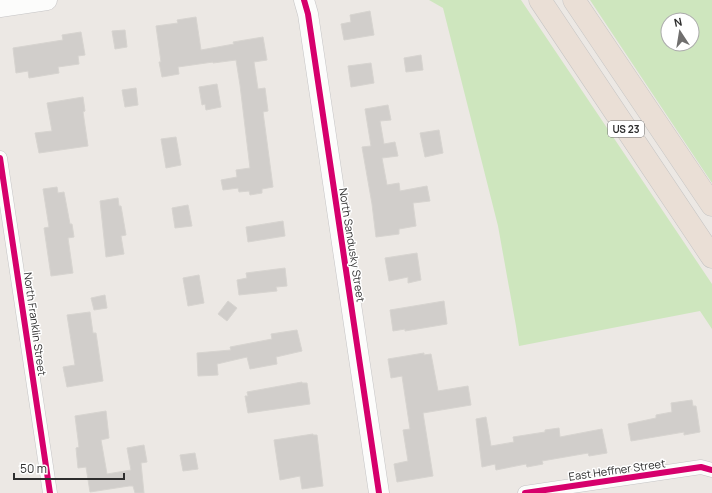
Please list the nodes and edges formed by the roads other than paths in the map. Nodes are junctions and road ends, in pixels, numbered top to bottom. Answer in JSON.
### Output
{"nodes":[{"id":1,"x":47,"y":0,"type":"edge"},
{"id":2,"x":304,"y":0,"type":"edge"},
{"id":3,"x":540,"y":0,"type":"edge"},
{"id":4,"x":574,"y":0,"type":"edge"},
{"id":5,"x":0,"y":7,"type":"edge"},
{"id":6,"x":0,"y":158,"type":"edge"},
{"id":7,"x":712,"y":205,"type":"edge"},
{"id":8,"x":712,"y":257,"type":"edge"},
{"id":9,"x":712,"y":470,"type":"edge"},
{"id":10,"x":50,"y":493,"type":"edge"},
{"id":11,"x":379,"y":493,"type":"edge"},
{"id":12,"x":525,"y":493,"type":"edge"}],
"edges":[{"from":1,"to":5,"type":"street"},
{"from":2,"to":11,"type":"street","name":"North Sandusky Street"},
{"from":3,"to":8,"type":"highway","number":"US 23"},
{"from":4,"to":7,"type":"highway","number":"US 23"},
{"from":6,"to":10,"type":"street","name":"North Franklin Street"},
{"from":9,"to":12,"type":"street","name":"East Heffner Street"}]}
